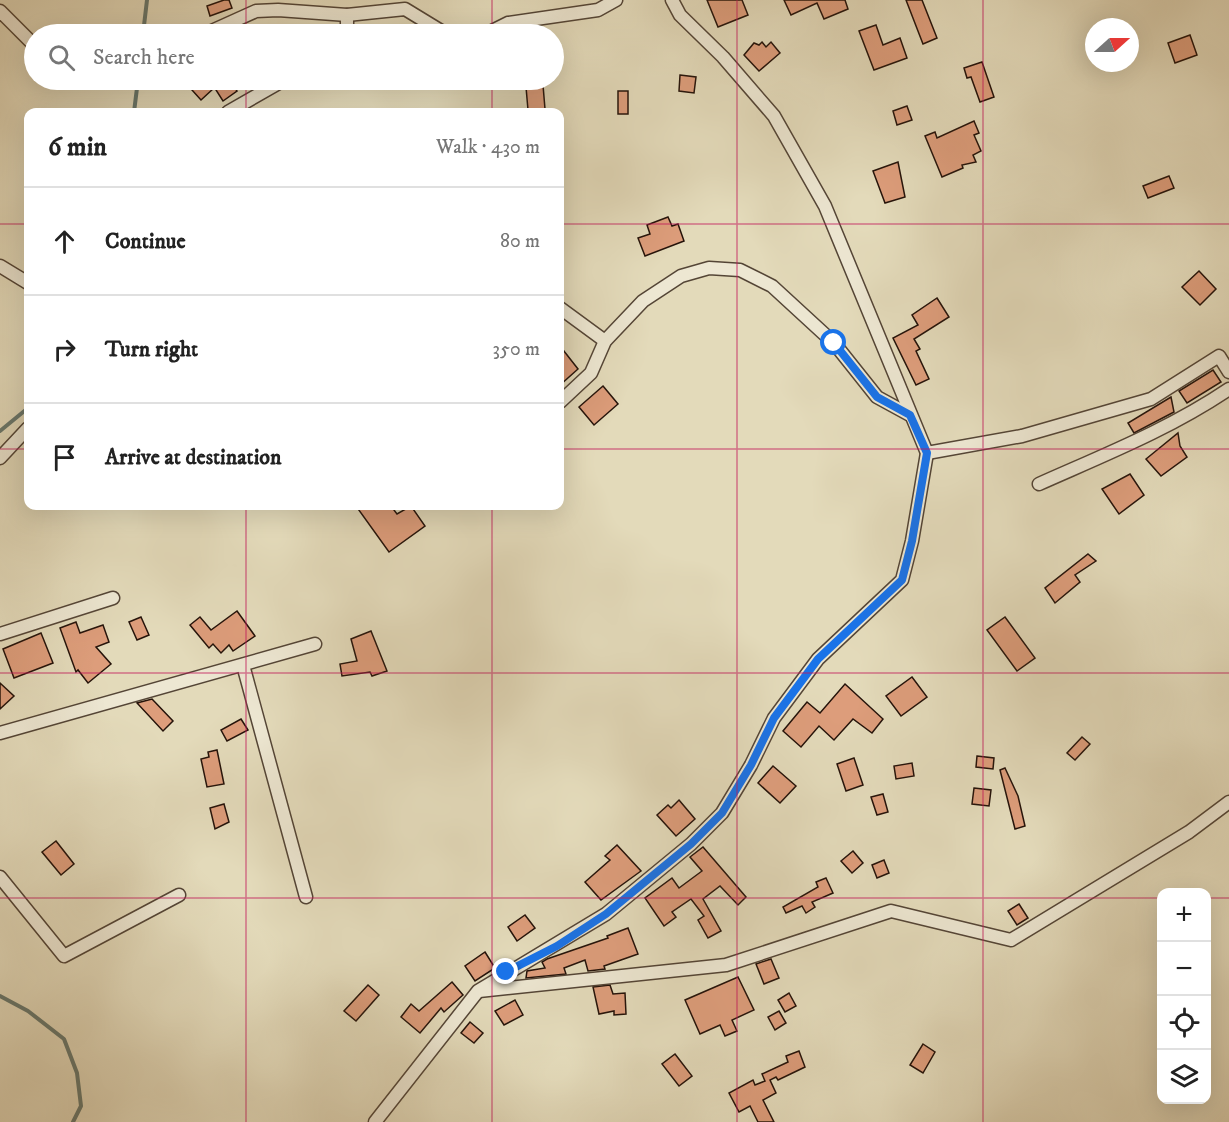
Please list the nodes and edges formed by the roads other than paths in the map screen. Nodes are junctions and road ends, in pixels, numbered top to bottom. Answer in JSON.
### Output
{"nodes":[{"id":1,"x":616,"y":0,"type":"edge"},
{"id":2,"x":672,"y":0,"type":"edge"},
{"id":3,"x":281,"y":5,"type":"edge"},
{"id":4,"x":0,"y":11,"type":"edge"},
{"id":5,"x":347,"y":15,"type":"junction"},
{"id":6,"x":227,"y":24,"type":"edge"},
{"id":7,"x":347,"y":24,"type":"edge"},
{"id":8,"x":430,"y":24,"type":"edge"},
{"id":9,"x":506,"y":24,"type":"edge"},
{"id":10,"x":24,"y":35,"type":"edge"},
{"id":11,"x":266,"y":90,"type":"edge"},
{"id":12,"x":235,"y":108,"type":"edge"},
{"id":13,"x":0,"y":266,"type":"edge"},
{"id":14,"x":24,"y":281,"type":"edge"},
{"id":15,"x":564,"y":311,"type":"edge"},
{"id":16,"x":604,"y":341,"type":"junction"},
{"id":17,"x":1229,"y":372,"type":"edge"},
{"id":18,"x":1229,"y":389,"type":"edge"},
{"id":19,"x":564,"y":398,"type":"edge"},
{"id":20,"x":910,"y":415,"type":"junction"},
{"id":21,"x":24,"y":432,"type":"edge"},
{"id":22,"x":927,"y":453,"type":"junction"},
{"id":23,"x":0,"y":459,"type":"edge"},
{"id":24,"x":1039,"y":484,"type":"dead end"},
{"id":25,"x":113,"y":598,"type":"dead end"},
{"id":26,"x":0,"y":634,"type":"edge"},
{"id":27,"x":315,"y":644,"type":"dead end"},
{"id":28,"x":243,"y":665,"type":"junction"},
{"id":29,"x":0,"y":734,"type":"edge"},
{"id":30,"x":1229,"y":802,"type":"edge"},
{"id":31,"x":0,"y":878,"type":"edge"},
{"id":32,"x":180,"y":895,"type":"dead end"},
{"id":33,"x":306,"y":897,"type":"dead end"},
{"id":34,"x":478,"y":991,"type":"junction"},
{"id":35,"x":375,"y":1122,"type":"edge"}],
"edges":[{"from":1,"to":9,"type":"street"},
{"from":2,"to":20,"type":"street"},
{"from":3,"to":5,"type":"street"},
{"from":3,"to":6,"type":"street"},
{"from":4,"to":10,"type":"street"},
{"from":5,"to":7,"type":"street"},
{"from":5,"to":8,"type":"street"},
{"from":11,"to":12,"type":"street"},
{"from":13,"to":14,"type":"street"},
{"from":15,"to":16,"type":"street"},
{"from":16,"to":19,"type":"street"},
{"from":16,"to":20,"type":"street"},
{"from":17,"to":22,"type":"street"},
{"from":18,"to":24,"type":"street"},
{"from":20,"to":22,"type":"street"},
{"from":21,"to":23,"type":"street"},
{"from":22,"to":34,"type":"street"},
{"from":25,"to":26,"type":"street"},
{"from":27,"to":28,"type":"street"},
{"from":28,"to":29,"type":"street"},
{"from":28,"to":33,"type":"street"},
{"from":30,"to":34,"type":"street"},
{"from":31,"to":32,"type":"street"},
{"from":34,"to":35,"type":"street"}]}
